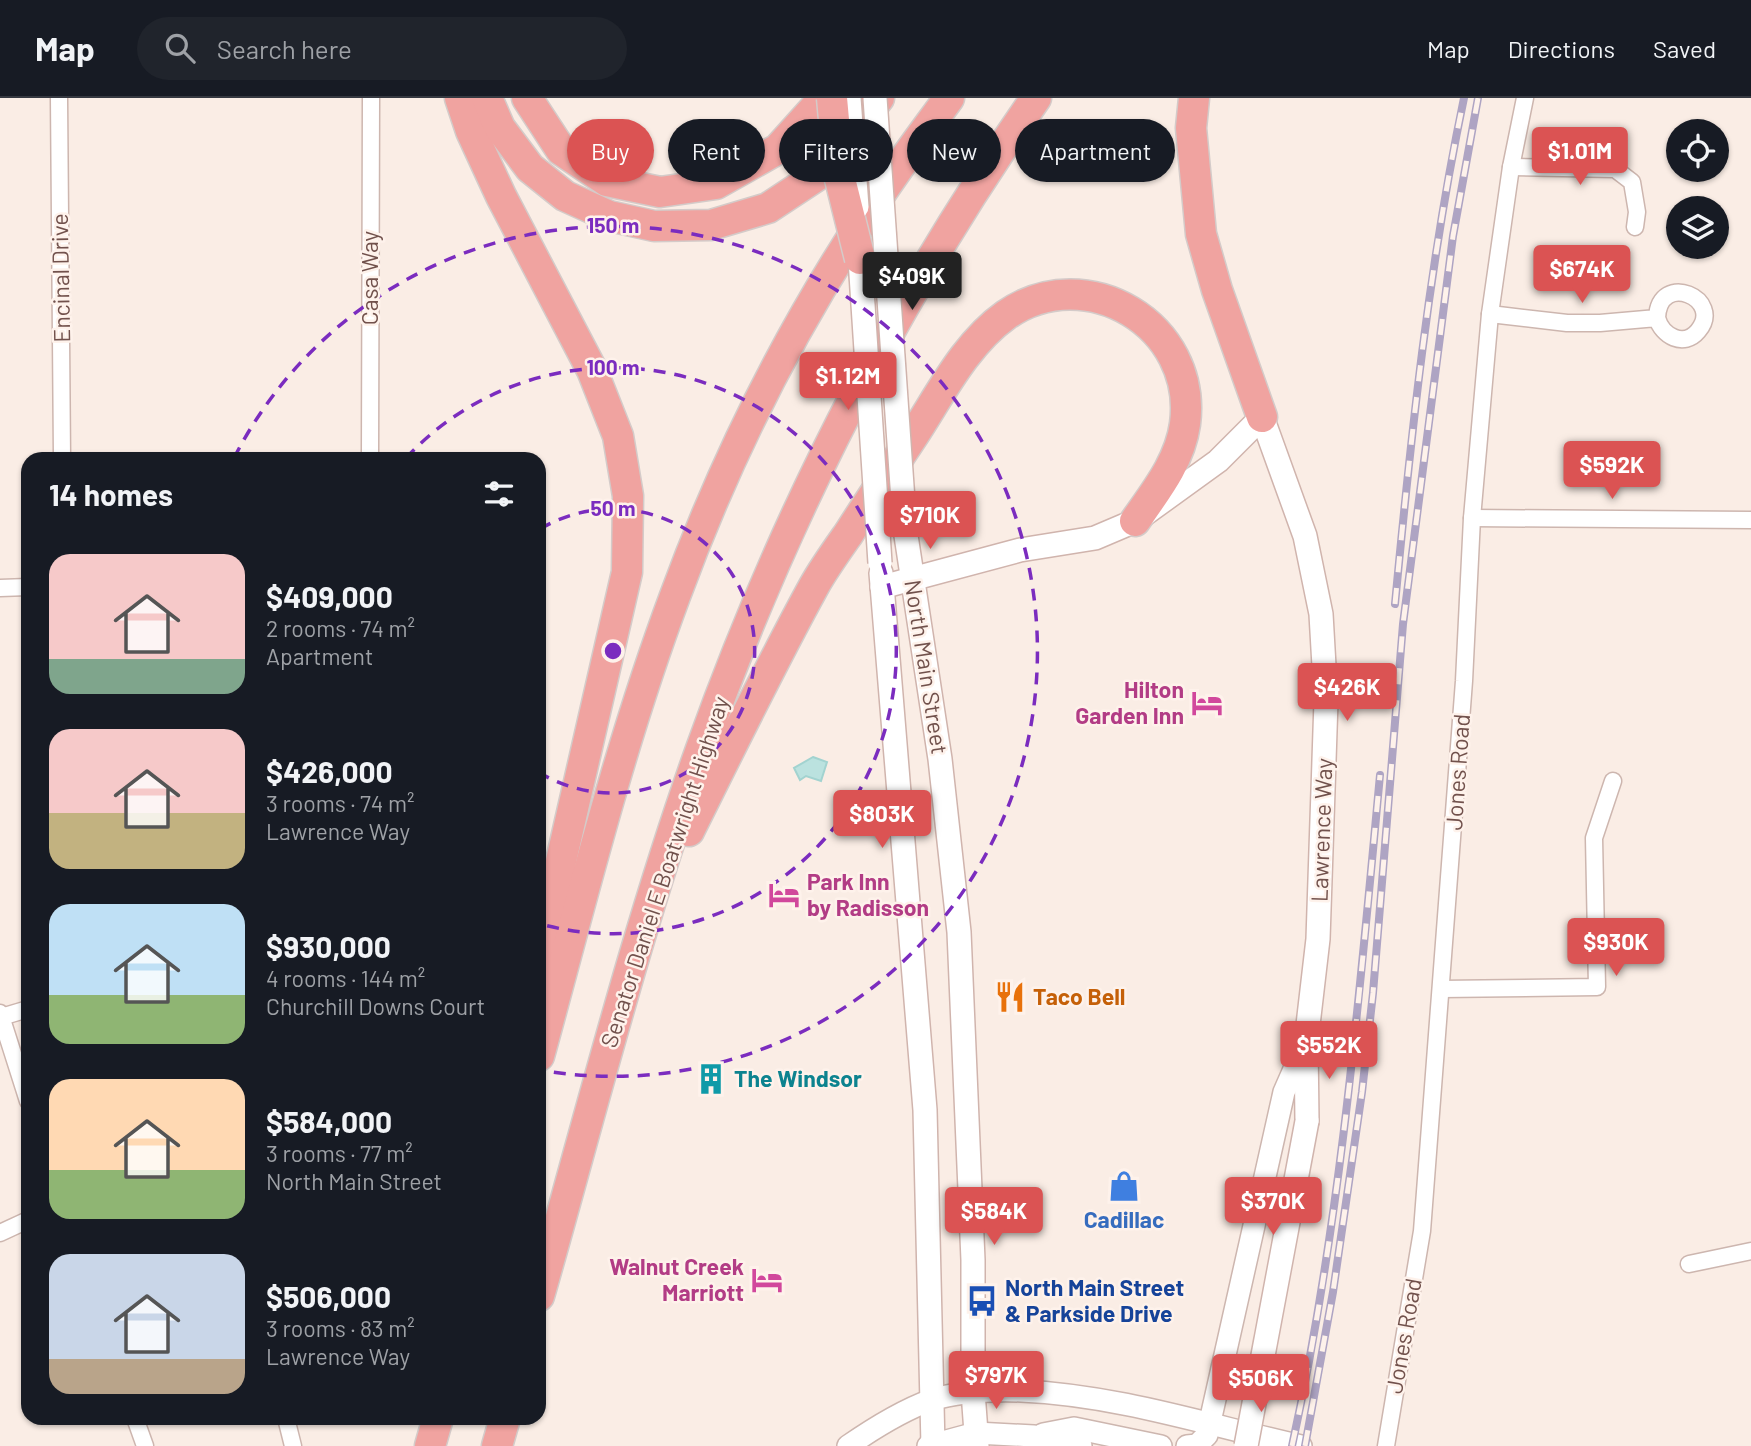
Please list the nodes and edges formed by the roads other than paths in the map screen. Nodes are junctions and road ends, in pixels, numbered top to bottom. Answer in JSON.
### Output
{"nodes":[{"id":1,"x":59,"y":98,"type":"edge"},
{"id":2,"x":371,"y":98,"type":"edge"},
{"id":3,"x":460,"y":98,"type":"edge"},
{"id":4,"x":487,"y":98,"type":"edge"},
{"id":5,"x":527,"y":98,"type":"edge"},
{"id":6,"x":824,"y":98,"type":"edge"},
{"id":7,"x":832,"y":98,"type":"edge"},
{"id":8,"x":849,"y":98,"type":"edge"},
{"id":9,"x":877,"y":98,"type":"edge"},
{"id":10,"x":949,"y":98,"type":"edge"},
{"id":11,"x":1036,"y":98,"type":"edge"},
{"id":12,"x":1194,"y":98,"type":"edge"},
{"id":13,"x":1525,"y":98,"type":"edge"},
{"id":14,"x":1511,"y":167,"type":"junction"},
{"id":15,"x":1634,"y":227,"type":"dead end"},
{"id":16,"x":860,"y":259,"type":"junction"},
{"id":17,"x":1490,"y":314,"type":"junction"},
{"id":18,"x":1657,"y":318,"type":"dead end"},
{"id":19,"x":1262,"y":417,"type":"junction"},
{"id":20,"x":62,"y":452,"type":"edge"},
{"id":21,"x":370,"y":452,"type":"edge"},
{"id":22,"x":1472,"y":518,"type":"junction"},
{"id":23,"x":1751,"y":520,"type":"edge"},
{"id":24,"x":1135,"y":522,"type":"junction"},
{"id":25,"x":912,"y":579,"type":"junction"},
{"id":26,"x":882,"y":586,"type":"junction"},
{"id":27,"x":21,"y":587,"type":"edge"},
{"id":28,"x":0,"y":588,"type":"edge"},
{"id":29,"x":1613,"y":781,"type":"dead end"},
{"id":30,"x":650,"y":906,"type":"junction"},
{"id":31,"x":546,"y":967,"type":"edge"},
{"id":32,"x":1441,"y":989,"type":"junction"},
{"id":33,"x":21,"y":1011,"type":"edge"},
{"id":34,"x":1,"y":1015,"type":"edge"},
{"id":35,"x":546,"y":1030,"type":"edge"},
{"id":36,"x":1306,"y":1042,"type":"junction"},
{"id":37,"x":21,"y":1079,"type":"edge"},
{"id":38,"x":21,"y":1223,"type":"edge"},
{"id":39,"x":0,"y":1233,"type":"edge"},
{"id":40,"x":1751,"y":1251,"type":"edge"},
{"id":41,"x":1689,"y":1264,"type":"dead end"},
{"id":42,"x":546,"y":1271,"type":"edge"},
{"id":43,"x":973,"y":1392,"type":"junction"},
{"id":44,"x":932,"y":1400,"type":"junction"},
{"id":45,"x":1210,"y":1422,"type":"junction"},
{"id":46,"x":138,"y":1425,"type":"edge"},
{"id":47,"x":288,"y":1425,"type":"edge"},
{"id":48,"x":436,"y":1425,"type":"edge"},
{"id":49,"x":503,"y":1425,"type":"edge"},
{"id":50,"x":1034,"y":1436,"type":"junction"},
{"id":51,"x":976,"y":1439,"type":"edge"},
{"id":52,"x":145,"y":1446,"type":"edge"},
{"id":53,"x":293,"y":1446,"type":"edge"},
{"id":54,"x":429,"y":1446,"type":"edge"},
{"id":55,"x":496,"y":1446,"type":"edge"},
{"id":56,"x":848,"y":1446,"type":"edge"},
{"id":57,"x":931,"y":1446,"type":"edge"},
{"id":58,"x":1081,"y":1446,"type":"edge"},
{"id":59,"x":1161,"y":1446,"type":"edge"},
{"id":60,"x":1187,"y":1446,"type":"edge"},
{"id":61,"x":1246,"y":1446,"type":"edge"},
{"id":62,"x":1301,"y":1446,"type":"edge"},
{"id":63,"x":1386,"y":1446,"type":"edge"}],
"edges":[{"from":1,"to":20,"type":"street","name":"Encinal Drive"},
{"from":2,"to":21,"type":"street","name":"Casa Way"},
{"from":3,"to":31,"type":"highway"},
{"from":4,"to":9,"type":"highway"},
{"from":5,"to":6,"type":"highway"},
{"from":7,"to":16,"type":"highway","bridge":true},
{"from":8,"to":16,"type":"main road","name":"North Main Street","bridge":true},
{"from":9,"to":25,"type":"main road","name":"North Main Street","bridge":true},
{"from":10,"to":35,"type":"highway"},
{"from":11,"to":30,"type":"highway","name":"Senator Daniel E Boatwright Highway"},
{"from":12,"to":19,"type":"highway"},
{"from":13,"to":14,"type":"street","name":"Jones Road"},
{"from":14,"to":15,"type":"street"},
{"from":14,"to":17,"type":"street","name":"Jones Road"},
{"from":16,"to":26,"type":"main road","name":"North Main Street","bridge":true},
{"from":17,"to":18,"type":"street"},
{"from":17,"to":22,"type":"street","name":"Jones Road"},
{"from":19,"to":24,"type":"main road"},
{"from":19,"to":36,"type":"main road","name":"Lawrence Way"},
{"from":22,"to":23,"type":"street"},
{"from":22,"to":32,"type":"street","name":"Jones Road"},
{"from":24,"to":25,"type":"main road"},
{"from":24,"to":30,"type":"highway"},
{"from":25,"to":26,"type":"main road"},
{"from":25,"to":43,"type":"main road","name":"North Main Street"},
{"from":26,"to":44,"type":"main road","name":"North Main Street"},
{"from":27,"to":28,"type":"street"},
{"from":29,"to":32,"type":"street"},
{"from":30,"to":42,"type":"highway","name":"Senator Daniel E Boatwright Highway"},
{"from":32,"to":63,"type":"street","name":"Jones Road"},
{"from":33,"to":34,"type":"street"},
{"from":34,"to":37,"type":"street"},
{"from":36,"to":45,"type":"street","name":"Lawrence Way"},
{"from":36,"to":61,"type":"main road","name":"Lawrence Way","bridge":true},
{"from":38,"to":39,"type":"street"},
{"from":40,"to":41,"type":"street"},
{"from":43,"to":44,"type":"street"},
{"from":43,"to":45,"type":"street"},
{"from":43,"to":51,"type":"main road","name":"North Main Street"},
{"from":44,"to":56,"type":"street"},
{"from":44,"to":57,"type":"main road","name":"North Main Street"},
{"from":45,"to":60,"type":"street"},
{"from":45,"to":62,"type":"street"},
{"from":46,"to":52,"type":"street"},
{"from":47,"to":53,"type":"street"},
{"from":48,"to":54,"type":"highway"},
{"from":49,"to":55,"type":"highway"},
{"from":50,"to":51,"type":"street"},
{"from":50,"to":58,"type":"street"},
{"from":50,"to":59,"type":"street"},
{"from":51,"to":57,"type":"street"}]}
